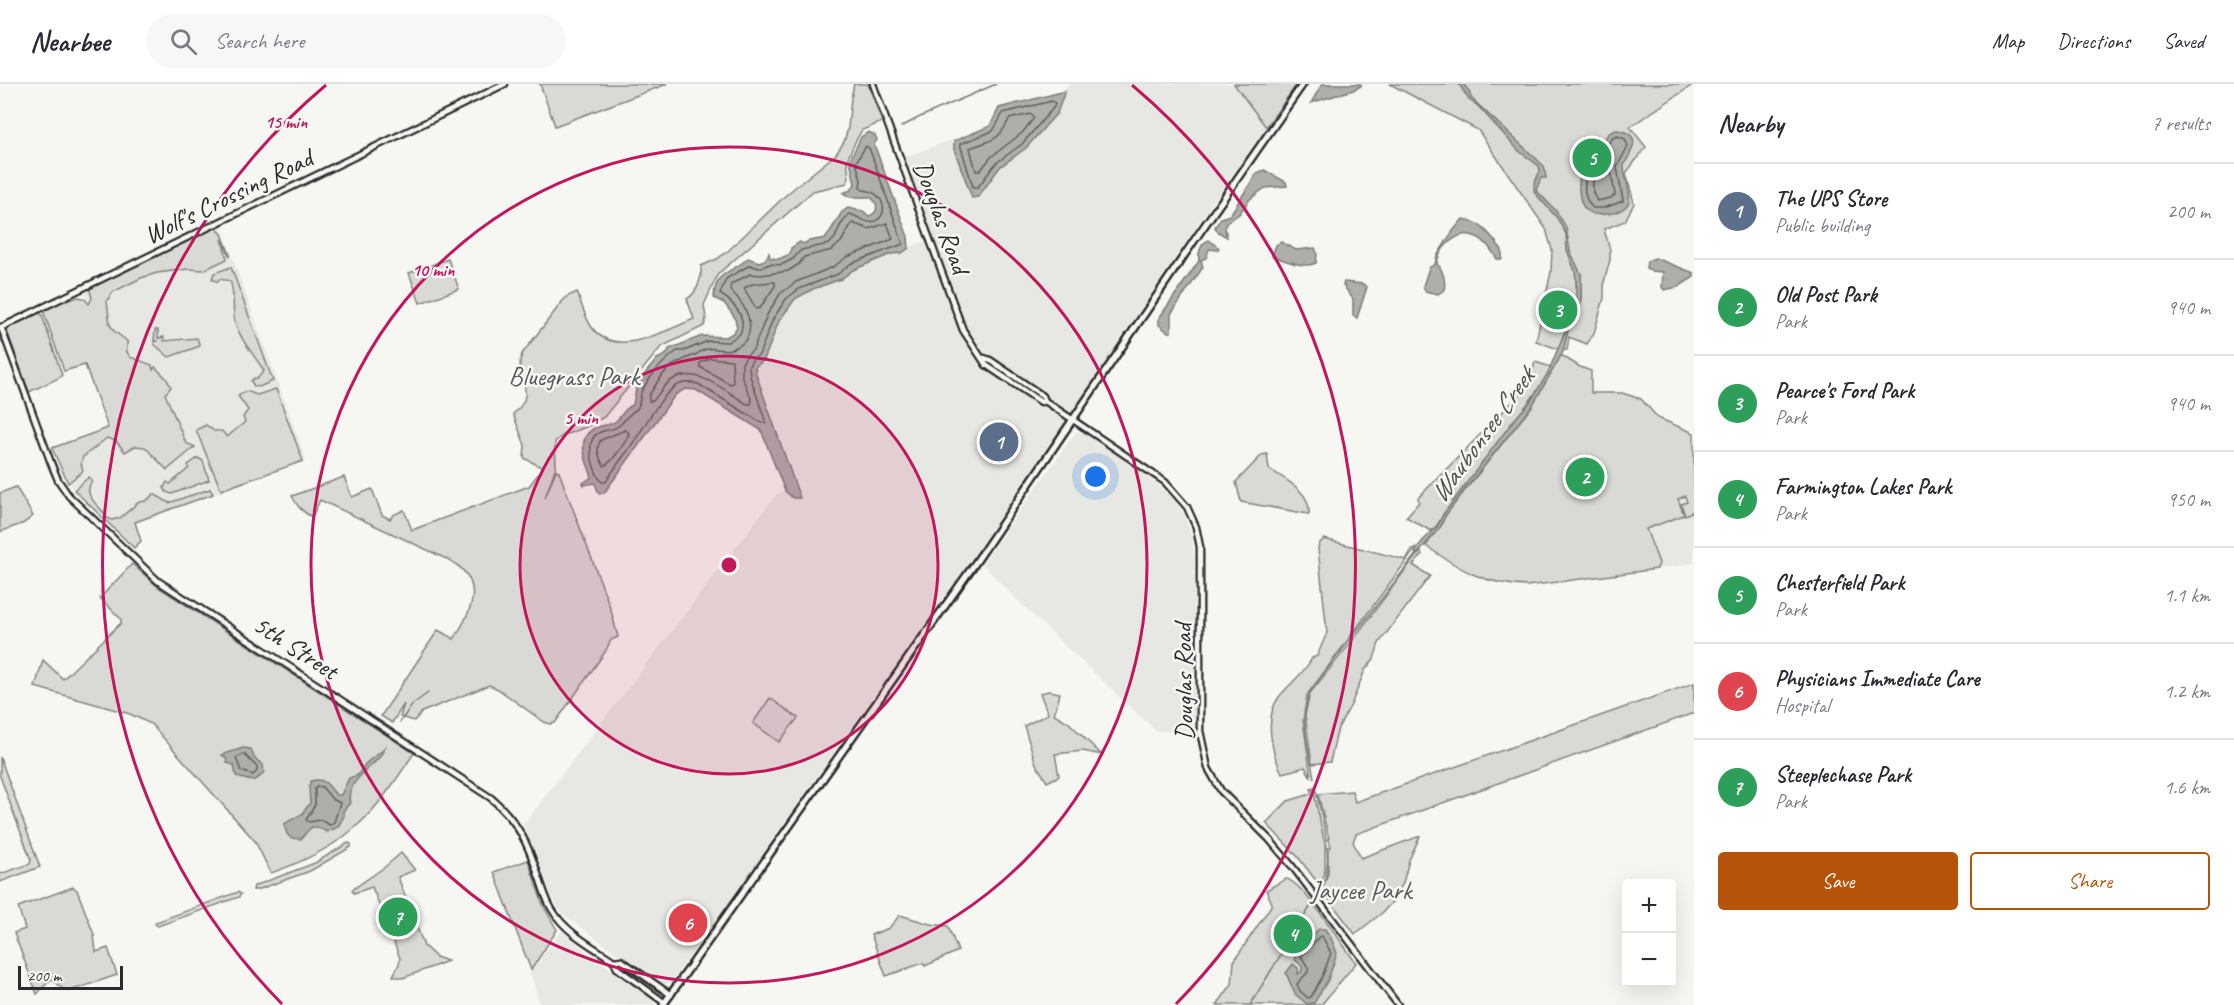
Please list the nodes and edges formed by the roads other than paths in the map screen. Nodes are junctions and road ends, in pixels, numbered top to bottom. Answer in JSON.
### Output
{"nodes":[{"id":1,"x":505,"y":84,"type":"edge"},
{"id":2,"x":873,"y":84,"type":"edge"},
{"id":3,"x":1304,"y":84,"type":"edge"},
{"id":4,"x":1,"y":327,"type":"edge"},
{"id":5,"x":1073,"y":420,"type":"junction"},
{"id":6,"x":614,"y":962,"type":"junction"},
{"id":7,"x":671,"y":995,"type":"junction"},
{"id":8,"x":664,"y":1004,"type":"edge"},
{"id":9,"x":1398,"y":1005,"type":"edge"}],
"edges":[{"from":1,"to":4,"type":"street","name":"Wolf's Crossing Road"},
{"from":2,"to":5,"type":"street","name":"Douglas Road"},
{"from":3,"to":5,"type":"main road"},
{"from":4,"to":6,"type":"street","name":"5th Street"},
{"from":5,"to":7,"type":"main road"},
{"from":5,"to":9,"type":"street","name":"Douglas Road"},
{"from":6,"to":7,"type":"street","name":"5th Street"},
{"from":6,"to":8,"type":"street","name":"5th Street"},
{"from":7,"to":8,"type":"main road"}]}
